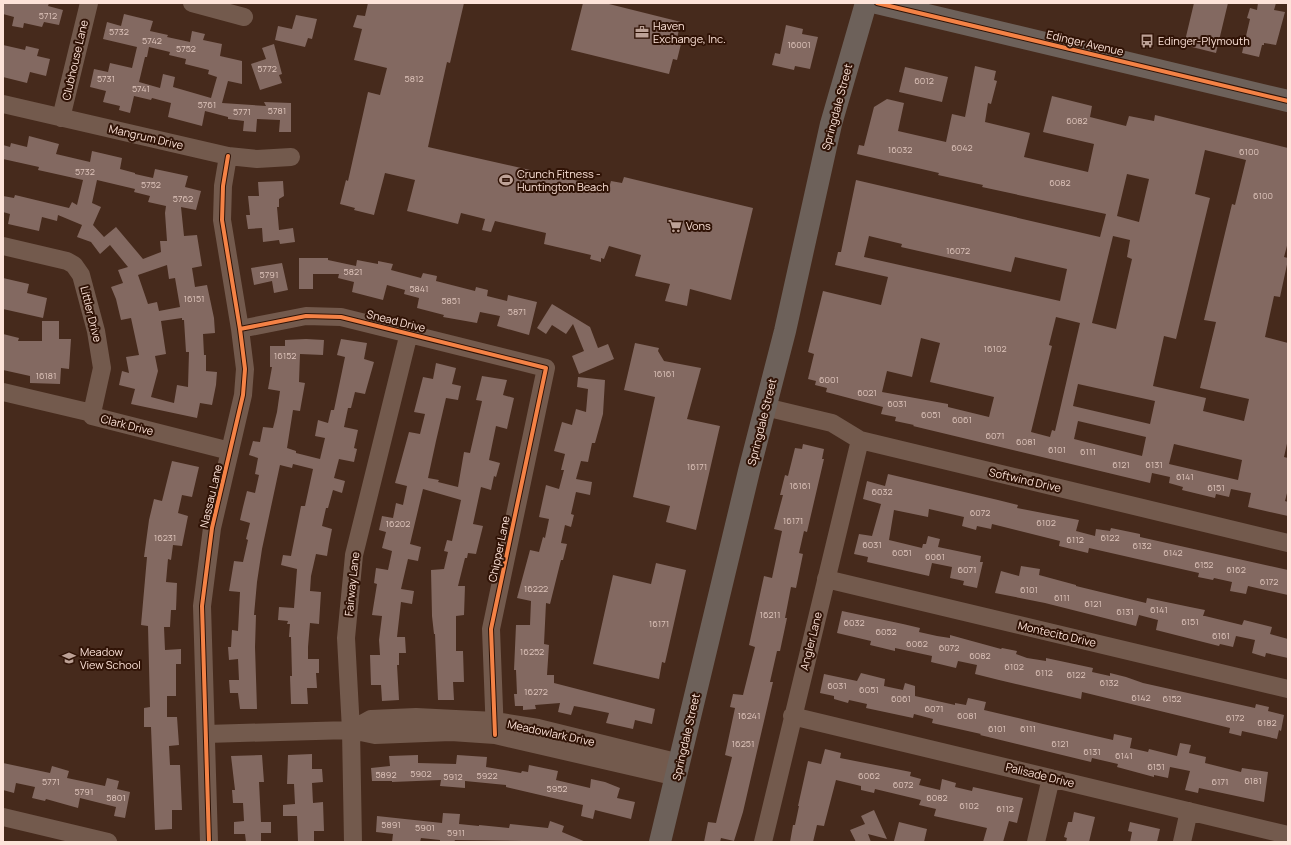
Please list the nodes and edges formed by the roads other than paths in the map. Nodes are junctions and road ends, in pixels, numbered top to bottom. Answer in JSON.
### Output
{"nodes":[{"id":1,"x":89,"y":3,"type":"edge"},
{"id":2,"x":192,"y":3,"type":"edge"},
{"id":3,"x":866,"y":3,"type":"edge"},
{"id":4,"x":877,"y":3,"type":"edge"},
{"id":5,"x":948,"y":3,"type":"edge"},
{"id":6,"x":244,"y":17,"type":"dead end"},
{"id":7,"x":982,"y":28,"type":"junction"},
{"id":8,"x":1288,"y":101,"type":"edge"},
{"id":9,"x":3,"y":104,"type":"edge"},
{"id":10,"x":61,"y":118,"type":"junction"},
{"id":11,"x":228,"y":156,"type":"junction"},
{"id":12,"x":290,"y":157,"type":"dead end"},
{"id":13,"x":3,"y":246,"type":"edge"},
{"id":14,"x":240,"y":329,"type":"junction"},
{"id":15,"x":409,"y":333,"type":"junction"},
{"id":16,"x":546,"y":368,"type":"joint"},
{"id":17,"x":3,"y":392,"type":"edge"},
{"id":18,"x":765,"y":407,"type":"junction"},
{"id":19,"x":92,"y":413,"type":"junction"},
{"id":20,"x":860,"y":440,"type":"junction"},
{"id":21,"x":230,"y":451,"type":"junction"},
{"id":22,"x":1288,"y":543,"type":"edge"},
{"id":23,"x":826,"y":579,"type":"junction"},
{"id":24,"x":1288,"y":688,"type":"edge"},
{"id":25,"x":792,"y":716,"type":"junction"},
{"id":26,"x":495,"y":728,"type":"junction"},
{"id":27,"x":351,"y":730,"type":"junction"},
{"id":28,"x":206,"y":734,"type":"junction"},
{"id":29,"x":678,"y":770,"type":"junction"},
{"id":30,"x":1051,"y":778,"type":"junction"},
{"id":31,"x":1189,"y":811,"type":"junction"},
{"id":32,"x":3,"y":817,"type":"edge"},
{"id":33,"x":1288,"y":835,"type":"edge"},
{"id":34,"x":108,"y":842,"type":"edge"},
{"id":35,"x":209,"y":842,"type":"edge"},
{"id":36,"x":353,"y":842,"type":"edge"},
{"id":37,"x":660,"y":842,"type":"edge"},
{"id":38,"x":763,"y":842,"type":"edge"},
{"id":39,"x":1036,"y":842,"type":"edge"},
{"id":40,"x":1182,"y":842,"type":"edge"}],
"edges":[{"from":1,"to":10,"type":"street","name":"Clubhouse Lane"},
{"from":2,"to":6,"type":"street"},
{"from":3,"to":18,"type":"main road","name":"Springdale Street"},
{"from":4,"to":7,"type":"main road","name":"Edinger Avenue"},
{"from":5,"to":7,"type":"main road"},
{"from":7,"to":8,"type":"main road","name":"Edinger Avenue"},
{"from":9,"to":10,"type":"street","name":"Mangrum Drive"},
{"from":10,"to":11,"type":"street","name":"Mangrum Drive"},
{"from":11,"to":12,"type":"street","name":"Mangrum Drive"},
{"from":11,"to":14,"type":"street","name":"Nassau Lane"},
{"from":13,"to":19,"type":"street","name":"Littler Drive"},
{"from":14,"to":15,"type":"street","name":"Snead Drive"},
{"from":14,"to":21,"type":"street","name":"Nassau Lane"},
{"from":15,"to":16,"type":"street","name":"Snead Drive"},
{"from":15,"to":27,"type":"street","name":"Fairway Lane"},
{"from":16,"to":26,"type":"street","name":"Chipper Lane"},
{"from":17,"to":19,"type":"street","name":"Clark Drive"},
{"from":18,"to":20,"type":"street","name":"Softwind Drive"},
{"from":18,"to":29,"type":"main road","name":"Springdale Street"},
{"from":19,"to":21,"type":"street","name":"Clark Drive"},
{"from":20,"to":22,"type":"street","name":"Softwind Drive"},
{"from":20,"to":23,"type":"street","name":"Angler Lane"},
{"from":21,"to":28,"type":"street","name":"Nassau Lane"},
{"from":23,"to":24,"type":"street","name":"Montecito Drive"},
{"from":23,"to":25,"type":"street","name":"Angler Lane"},
{"from":25,"to":30,"type":"street","name":"Palisade Drive"},
{"from":25,"to":38,"type":"street","name":"Angler Lane"},
{"from":26,"to":27,"type":"street","name":"Meadowlark Drive"},
{"from":26,"to":29,"type":"street","name":"Meadowlark Drive"},
{"from":27,"to":28,"type":"street","name":"Meadowlark Drive"},
{"from":27,"to":36,"type":"street","name":"Fairway Lane"},
{"from":28,"to":35,"type":"street","name":"Nassau Lane"},
{"from":29,"to":37,"type":"main road","name":"Springdale Street"},
{"from":30,"to":31,"type":"street","name":"Palisade Drive"},
{"from":30,"to":39,"type":"street"},
{"from":31,"to":33,"type":"street","name":"Palisade Drive"},
{"from":31,"to":40,"type":"street"},
{"from":32,"to":34,"type":"street"}]}
